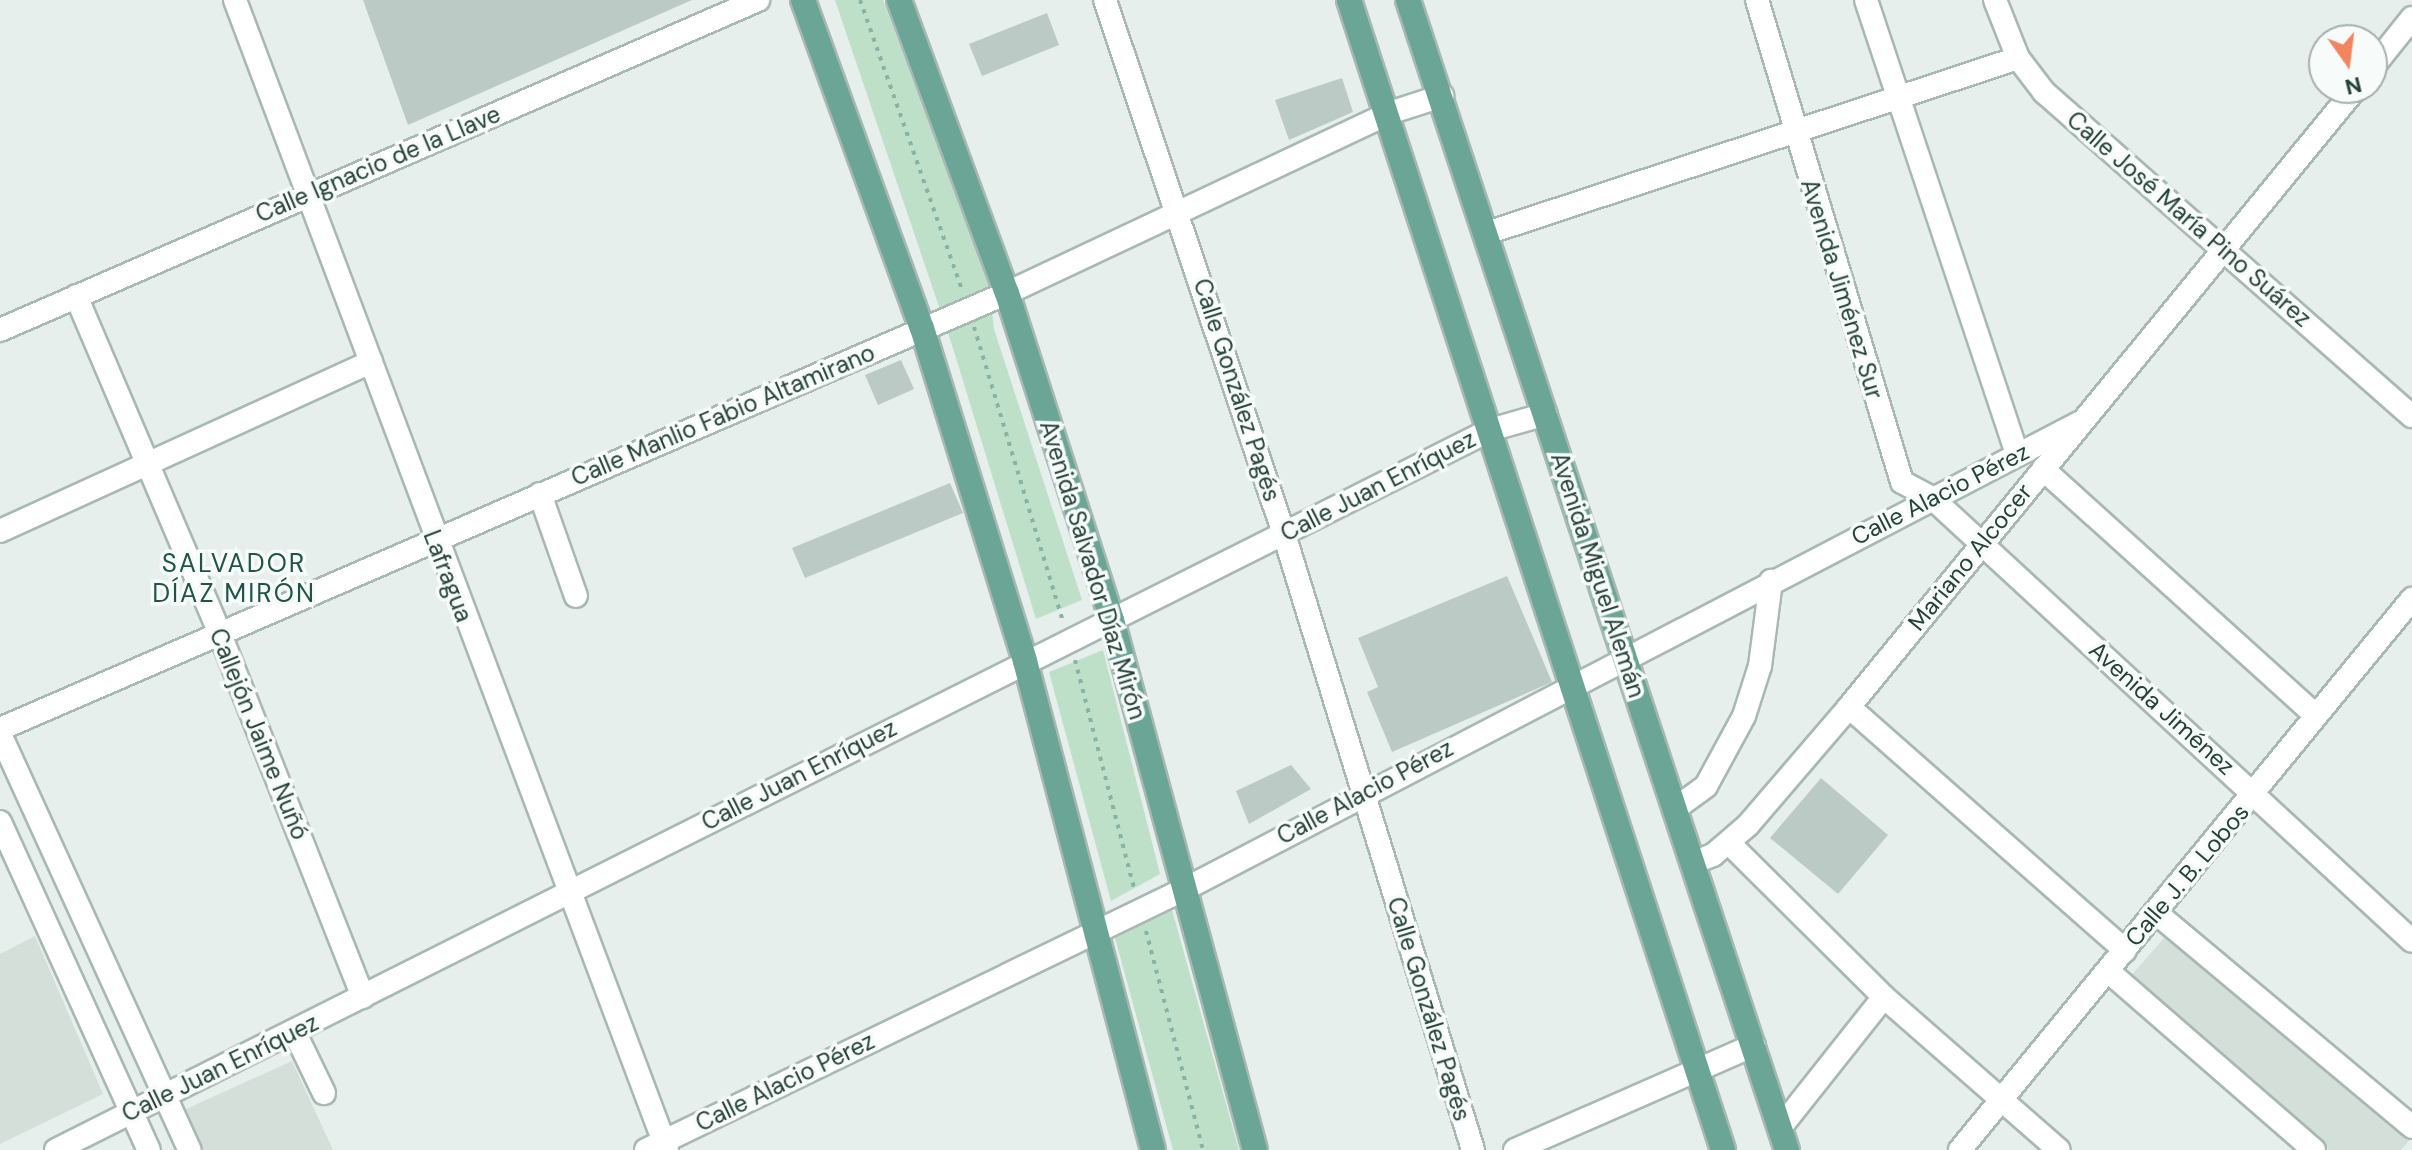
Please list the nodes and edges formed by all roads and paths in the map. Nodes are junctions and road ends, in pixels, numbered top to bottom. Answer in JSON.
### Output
{"nodes":[{"id":1,"x":235,"y":0,"type":"edge"},
{"id":2,"x":758,"y":0,"type":"edge"},
{"id":3,"x":803,"y":0,"type":"edge"},
{"id":4,"x":860,"y":0,"type":"edge"},
{"id":5,"x":899,"y":0,"type":"edge"},
{"id":6,"x":1105,"y":0,"type":"edge"},
{"id":7,"x":1349,"y":0,"type":"edge"},
{"id":8,"x":1408,"y":0,"type":"edge"},
{"id":9,"x":1757,"y":0,"type":"edge"},
{"id":10,"x":1866,"y":0,"type":"edge"},
{"id":11,"x":1995,"y":0,"type":"edge"},
{"id":12,"x":2412,"y":18,"type":"edge"},
{"id":13,"x":2388,"y":48,"type":"edge"},
{"id":14,"x":2018,"y":58,"type":"junction"},
{"id":15,"x":1442,"y":96,"type":"junction"},
{"id":16,"x":1895,"y":98,"type":"junction"},
{"id":17,"x":2343,"y":104,"type":"edge"},
{"id":18,"x":1389,"y":113,"type":"junction"},
{"id":19,"x":1793,"y":133,"type":"junction"},
{"id":20,"x":307,"y":194,"type":"junction"},
{"id":21,"x":1179,"y":216,"type":"junction"},
{"id":22,"x":1487,"y":233,"type":"junction"},
{"id":23,"x":2226,"y":251,"type":"junction"},
{"id":24,"x":1007,"y":293,"type":"junction"},
{"id":25,"x":76,"y":296,"type":"junction"},
{"id":26,"x":969,"y":309,"type":"junction"},
{"id":27,"x":922,"y":328,"type":"junction"},
{"id":28,"x":0,"y":330,"type":"edge"},
{"id":29,"x":371,"y":362,"type":"junction"},
{"id":30,"x":1546,"y":414,"type":"junction"},
{"id":31,"x":2412,"y":416,"type":"edge"},
{"id":32,"x":2079,"y":423,"type":"junction"},
{"id":33,"x":1490,"y":430,"type":"junction"},
{"id":34,"x":2017,"y":454,"type":"junction"},
{"id":35,"x":148,"y":465,"type":"junction"},
{"id":36,"x":2043,"y":469,"type":"junction"},
{"id":37,"x":540,"y":494,"type":"junction"},
{"id":38,"x":1932,"y":498,"type":"junction"},
{"id":39,"x":0,"y":531,"type":"edge"},
{"id":40,"x":1284,"y":534,"type":"junction"},
{"id":41,"x":435,"y":540,"type":"junction"},
{"id":42,"x":1980,"y":543,"type":"junction"},
{"id":43,"x":1771,"y":581,"type":"junction"},
{"id":44,"x":576,"y":596,"type":"dead end"},
{"id":45,"x":2412,"y":599,"type":"edge"},
{"id":46,"x":1112,"y":620,"type":"junction"},
{"id":47,"x":220,"y":634,"type":"junction"},
{"id":48,"x":1069,"y":640,"type":"junction"},
{"id":49,"x":1625,"y":657,"type":"junction"},
{"id":50,"x":1025,"y":661,"type":"junction"},
{"id":51,"x":1575,"y":683,"type":"junction"},
{"id":52,"x":1849,"y":707,"type":"junction"},
{"id":53,"x":2316,"y":716,"type":"junction"},
{"id":54,"x":0,"y":732,"type":"edge"},
{"id":55,"x":1362,"y":793,"type":"junction"},
{"id":56,"x":2255,"y":793,"type":"junction"},
{"id":57,"x":1676,"y":808,"type":"junction"},
{"id":58,"x":0,"y":822,"type":"edge"},
{"id":59,"x":1729,"y":843,"type":"junction"},
{"id":60,"x":1693,"y":863,"type":"junction"},
{"id":61,"x":1185,"y":889,"type":"junction"},
{"id":62,"x":567,"y":892,"type":"junction"},
{"id":63,"x":1140,"y":911,"type":"junction"},
{"id":64,"x":2155,"y":912,"type":"junction"},
{"id":65,"x":1097,"y":933,"type":"junction"},
{"id":66,"x":2412,"y":941,"type":"edge"},
{"id":67,"x":2125,"y":950,"type":"junction"},
{"id":68,"x":2108,"y":971,"type":"junction"},
{"id":69,"x":363,"y":997,"type":"junction"},
{"id":70,"x":1884,"y":997,"type":"junction"},
{"id":71,"x":294,"y":1031,"type":"junction"},
{"id":72,"x":1754,"y":1045,"type":"junction"},
{"id":73,"x":1695,"y":1067,"type":"junction"},
{"id":74,"x":324,"y":1093,"type":"dead end"},
{"id":75,"x":166,"y":1094,"type":"junction"},
{"id":76,"x":2003,"y":1100,"type":"junction"},
{"id":77,"x":133,"y":1111,"type":"junction"},
{"id":78,"x":2412,"y":1127,"type":"edge"},
{"id":79,"x":1783,"y":1139,"type":"edge"},
{"id":80,"x":659,"y":1147,"type":"edge"},
{"id":81,"x":56,"y":1150,"type":"edge"},
{"id":82,"x":149,"y":1150,"type":"edge"},
{"id":83,"x":190,"y":1150,"type":"edge"},
{"id":84,"x":1153,"y":1150,"type":"edge"},
{"id":85,"x":1203,"y":1150,"type":"edge"},
{"id":86,"x":1255,"y":1150,"type":"edge"},
{"id":87,"x":1473,"y":1150,"type":"edge"},
{"id":88,"x":1515,"y":1150,"type":"edge"},
{"id":89,"x":1723,"y":1150,"type":"edge"},
{"id":90,"x":1960,"y":1150,"type":"edge"},
{"id":91,"x":2059,"y":1150,"type":"edge"},
{"id":92,"x":2314,"y":1150,"type":"edge"}],
"edges":[{"from":1,"to":20,"type":"street","name":"Lafragua"},
{"from":2,"to":20,"type":"street","name":"Calle Ignacio de la Llave"},
{"from":3,"to":27,"type":"main road"},
{"from":4,"to":26,"type":"path"},
{"from":5,"to":24,"type":"main road","name":"Avenida Salvador Díaz Mirón"},
{"from":6,"to":21,"type":"street","name":"Calle González Pagés"},
{"from":7,"to":18,"type":"main road"},
{"from":8,"to":15,"type":"main road","name":"Avenida Miguel Alemán"},
{"from":9,"to":19,"type":"street","name":"Avenida Jiménez Sur"},
{"from":10,"to":16,"type":"street"},
{"from":11,"to":14,"type":"street","name":"Calle José María Pino Suárez"},
{"from":12,"to":13,"type":"street"},
{"from":14,"to":16,"type":"street"},
{"from":14,"to":23,"type":"street","name":"Calle José María Pino Suárez"},
{"from":15,"to":18,"type":"street","name":"Calle Manlio Fabio Altamirano"},
{"from":15,"to":22,"type":"main road","name":"Avenida Miguel Alemán"},
{"from":16,"to":19,"type":"street"},
{"from":16,"to":34,"type":"street"},
{"from":17,"to":23,"type":"street","name":"Mariano Alcocer"},
{"from":18,"to":21,"type":"street","name":"Calle Manlio Fabio Altamirano"},
{"from":18,"to":33,"type":"main road"},
{"from":19,"to":22,"type":"street"},
{"from":19,"to":38,"type":"street","name":"Avenida Jiménez Sur"},
{"from":20,"to":25,"type":"street","name":"Calle Ignacio de la Llave"},
{"from":20,"to":29,"type":"street","name":"Lafragua"},
{"from":21,"to":24,"type":"street","name":"Calle Manlio Fabio Altamirano"},
{"from":21,"to":40,"type":"street","name":"Calle González Pagés"},
{"from":22,"to":30,"type":"main road","name":"Avenida Miguel Alemán"},
{"from":23,"to":31,"type":"street","name":"Calle José María Pino Suárez"},
{"from":23,"to":32,"type":"street","name":"Mariano Alcocer"},
{"from":24,"to":26,"type":"street","name":"Calle Manlio Fabio Altamirano"},
{"from":24,"to":46,"type":"main road","name":"Avenida Salvador Díaz Mirón"},
{"from":25,"to":28,"type":"street","name":"Calle Ignacio de la Llave"},
{"from":25,"to":35,"type":"street","name":"Callejón Jaime Nuñó"},
{"from":26,"to":27,"type":"street","name":"Calle Manlio Fabio Altamirano"},
{"from":26,"to":48,"type":"path"},
{"from":27,"to":37,"type":"street","name":"Calle Manlio Fabio Altamirano"},
{"from":27,"to":50,"type":"main road"},
{"from":29,"to":35,"type":"street"},
{"from":29,"to":41,"type":"street","name":"Lafragua"},
{"from":30,"to":33,"type":"street","name":"Calle Juan Enríquez"},
{"from":30,"to":49,"type":"main road","name":"Avenida Miguel Alemán"},
{"from":32,"to":34,"type":"street","name":"Calle Alacio Pérez"},
{"from":32,"to":36,"type":"street","name":"Mariano Alcocer"},
{"from":33,"to":40,"type":"street","name":"Calle Juan Enríquez"},
{"from":33,"to":51,"type":"main road"},
{"from":34,"to":38,"type":"street","name":"Calle Alacio Pérez"},
{"from":35,"to":39,"type":"street"},
{"from":35,"to":47,"type":"street","name":"Callejón Jaime Nuñó"},
{"from":36,"to":42,"type":"street","name":"Mariano Alcocer"},
{"from":36,"to":53,"type":"street"},
{"from":37,"to":41,"type":"street","name":"Calle Manlio Fabio Altamirano"},
{"from":37,"to":44,"type":"street"},
{"from":38,"to":42,"type":"street","name":"Avenida Jiménez Sur"},
{"from":38,"to":43,"type":"street","name":"Calle Alacio Pérez"},
{"from":40,"to":46,"type":"street","name":"Calle Juan Enríquez"},
{"from":40,"to":55,"type":"street","name":"Calle González Pagés"},
{"from":41,"to":47,"type":"street","name":"Calle Manlio Fabio Altamirano"},
{"from":41,"to":62,"type":"street","name":"Lafragua"},
{"from":42,"to":52,"type":"street","name":"Mariano Alcocer"},
{"from":42,"to":56,"type":"street","name":"Avenida Jiménez"},
{"from":43,"to":49,"type":"street","name":"Calle Alacio Pérez"},
{"from":43,"to":57,"type":"street"},
{"from":45,"to":53,"type":"street","name":"Calle J. B. Lobos"},
{"from":46,"to":48,"type":"street","name":"Calle Juan Enríquez"},
{"from":46,"to":61,"type":"main road","name":"Avenida Salvador Díaz Mirón"},
{"from":47,"to":54,"type":"street","name":"Calle Manlio Fabio Altamirano"},
{"from":47,"to":69,"type":"street","name":"Callejón Jaime Nuñó"},
{"from":48,"to":50,"type":"street","name":"Calle Juan Enríquez"},
{"from":48,"to":63,"type":"path"},
{"from":49,"to":51,"type":"street","name":"Calle Alacio Pérez"},
{"from":49,"to":57,"type":"main road","name":"Avenida Miguel Alemán"},
{"from":50,"to":62,"type":"street","name":"Calle Juan Enríquez"},
{"from":50,"to":65,"type":"main road"},
{"from":51,"to":55,"type":"street","name":"Calle Alacio Pérez"},
{"from":51,"to":73,"type":"main road"},
{"from":52,"to":59,"type":"street","name":"Mariano Alcocer"},
{"from":52,"to":67,"type":"street"},
{"from":53,"to":56,"type":"street","name":"Calle J. B. Lobos"},
{"from":54,"to":75,"type":"street"},
{"from":55,"to":61,"type":"street","name":"Calle Alacio Pérez"},
{"from":55,"to":87,"type":"street","name":"Calle González Pagés"},
{"from":56,"to":64,"type":"street","name":"Calle J. B. Lobos"},
{"from":56,"to":66,"type":"street","name":"Avenida Jiménez"},
{"from":57,"to":60,"type":"main road","name":"Avenida Miguel Alemán"},
{"from":58,"to":77,"type":"street"},
{"from":59,"to":60,"type":"street","name":"Mariano Alcocer"},
{"from":59,"to":70,"type":"street"},
{"from":60,"to":72,"type":"main road","name":"Avenida Miguel Alemán"},
{"from":61,"to":63,"type":"street","name":"Calle Alacio Pérez"},
{"from":61,"to":86,"type":"main road","name":"Avenida Salvador Díaz Mirón"},
{"from":62,"to":69,"type":"street","name":"Calle Juan Enríquez"},
{"from":62,"to":80,"type":"street","name":"Lafragua"},
{"from":63,"to":65,"type":"street","name":"Calle Alacio Pérez"},
{"from":63,"to":85,"type":"path"},
{"from":64,"to":67,"type":"street","name":"Calle J. B. Lobos"},
{"from":64,"to":78,"type":"street"},
{"from":65,"to":80,"type":"street","name":"Calle Alacio Pérez"},
{"from":65,"to":84,"type":"main road"},
{"from":67,"to":68,"type":"street","name":"Calle J. B. Lobos"},
{"from":68,"to":76,"type":"street","name":"Calle J. B. Lobos"},
{"from":68,"to":92,"type":"street"},
{"from":69,"to":71,"type":"street","name":"Calle Juan Enríquez"},
{"from":70,"to":76,"type":"street"},
{"from":70,"to":79,"type":"street"},
{"from":71,"to":74,"type":"street"},
{"from":71,"to":75,"type":"street","name":"Calle Juan Enríquez"},
{"from":72,"to":73,"type":"street"},
{"from":72,"to":79,"type":"main road","name":"Avenida Miguel Alemán"},
{"from":73,"to":88,"type":"street"},
{"from":73,"to":89,"type":"main road"},
{"from":75,"to":77,"type":"street","name":"Calle Juan Enríquez"},
{"from":75,"to":83,"type":"street"},
{"from":76,"to":90,"type":"street","name":"Calle J. B. Lobos"},
{"from":76,"to":91,"type":"street"},
{"from":77,"to":81,"type":"street","name":"Calle Juan Enríquez"},
{"from":77,"to":82,"type":"street"}]}
